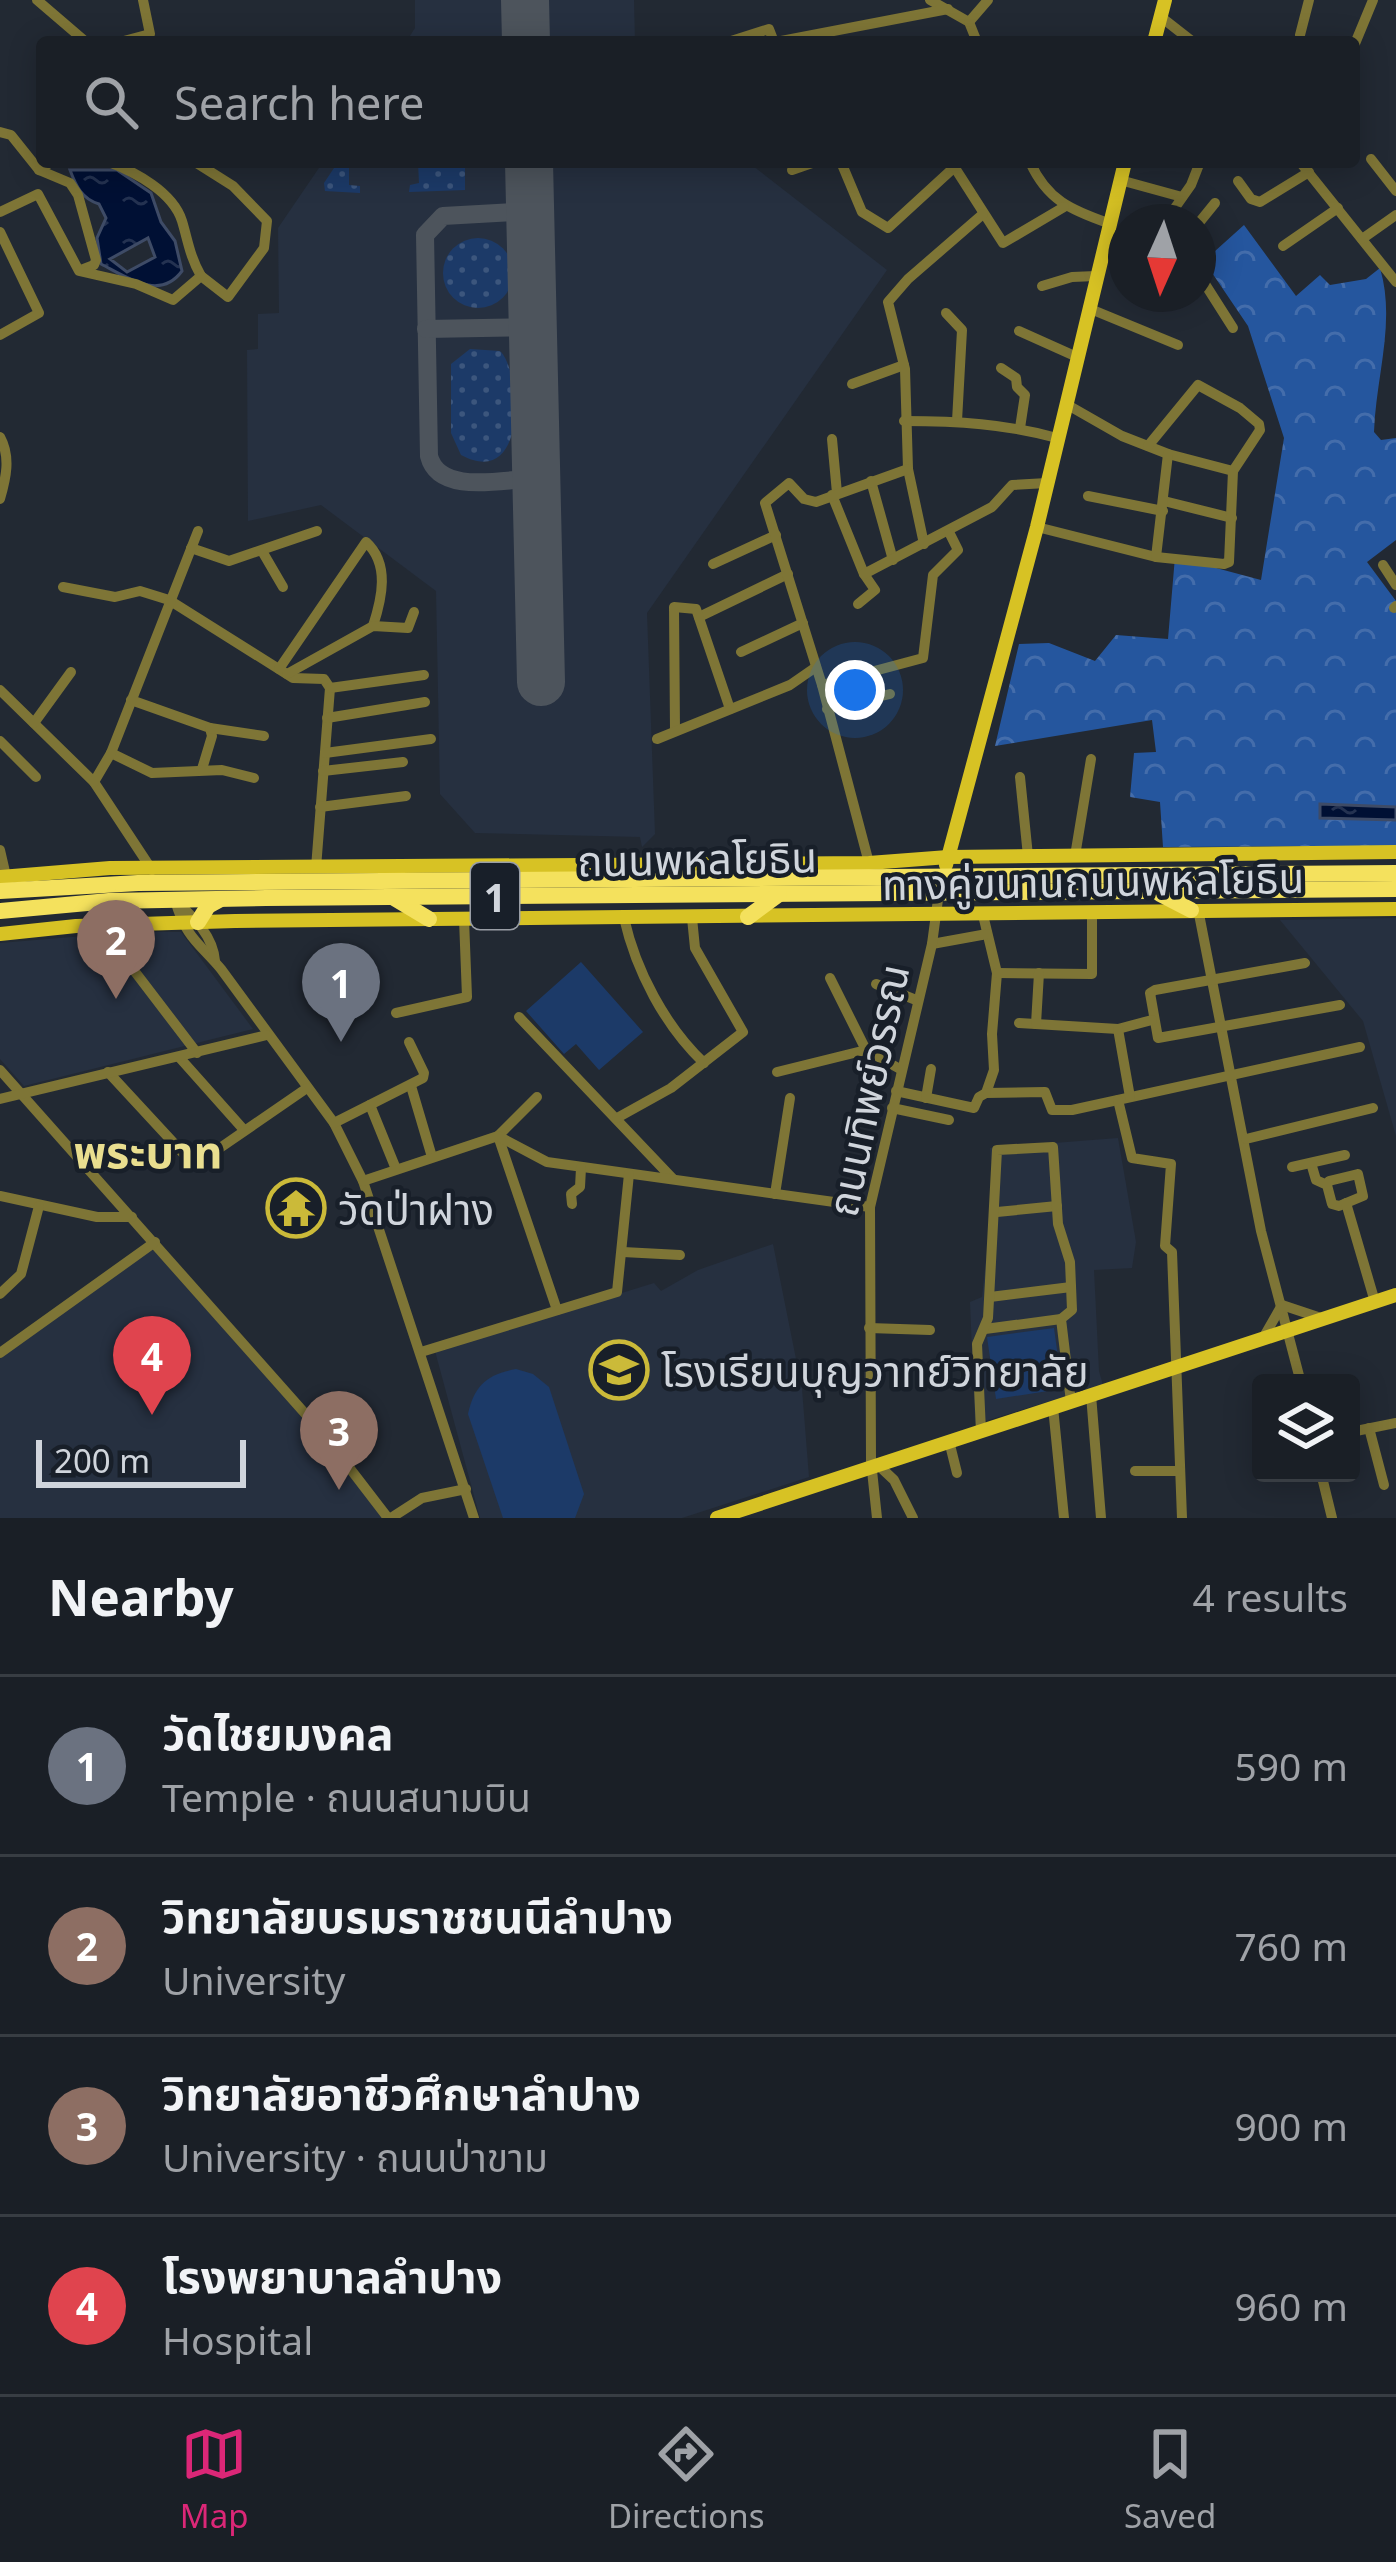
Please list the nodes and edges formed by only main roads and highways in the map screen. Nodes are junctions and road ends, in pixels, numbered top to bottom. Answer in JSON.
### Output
{"nodes":[{"id":1,"x":1165,"y":0,"type":"edge"},
{"id":2,"x":1156,"y":36,"type":"edge"},
{"id":3,"x":1123,"y":168,"type":"edge"},
{"id":4,"x":1117,"y":204,"type":"edge"},
{"id":5,"x":1108,"y":241,"type":"edge"},
{"id":6,"x":1396,"y":852,"type":"edge"},
{"id":7,"x":704,"y":865,"type":"junction"},
{"id":8,"x":556,"y":866,"type":"junction"},
{"id":9,"x":1396,"y":873,"type":"edge"},
{"id":10,"x":943,"y":875,"type":"junction"},
{"id":11,"x":157,"y":877,"type":"junction"},
{"id":12,"x":741,"y":878,"type":"junction"},
{"id":13,"x":526,"y":880,"type":"junction"},
{"id":14,"x":2,"y":881,"type":"edge"},
{"id":15,"x":1396,"y":889,"type":"edge"},
{"id":16,"x":1156,"y":892,"type":"junction"},
{"id":17,"x":779,"y":893,"type":"junction"},
{"id":18,"x":392,"y":897,"type":"junction"},
{"id":19,"x":220,"y":899,"type":"junction"},
{"id":20,"x":175,"y":900,"type":"junction"},
{"id":21,"x":1195,"y":909,"type":"junction"},
{"id":22,"x":1396,"y":909,"type":"edge"},
{"id":23,"x":0,"y":911,"type":"edge"},
{"id":24,"x":748,"y":917,"type":"junction"},
{"id":25,"x":429,"y":919,"type":"junction"},
{"id":26,"x":190,"y":923,"type":"junction"},
{"id":27,"x":0,"y":934,"type":"edge"},
{"id":28,"x":1396,"y":1295,"type":"edge"},
{"id":29,"x":717,"y":1518,"type":"edge"}],
"edges":[{"from":1,"to":2,"type":"main road"},
{"from":3,"to":4,"type":"main road"},
{"from":5,"to":10,"type":"main road"},
{"from":6,"to":10,"type":"main road","name":"ทางคู่ขนานถนนพหลโยธิน","number":"1"},
{"from":7,"to":8,"type":"main road","name":"ทางคู่ขนานถนนพหลโยธิน","number":"1"},
{"from":7,"to":10,"type":"main road","name":"ทางคู่ขนานถนนพหลโยธิน","number":"1"},
{"from":7,"to":12,"type":"highway"},
{"from":8,"to":11,"type":"main road","name":"ทางคู่ขนานถนนพหลโยธิน","number":"1"},
{"from":8,"to":13,"type":"highway"},
{"from":9,"to":10,"type":"highway","name":"ถนนพหลโยธิน","number":"1"},
{"from":10,"to":12,"type":"highway","name":"ถนนพหลโยธิน","number":"1"},
{"from":10,"to":16,"type":"highway","name":"ถนนพหลโยธิน","number":"1"},
{"from":10,"to":17,"type":"highway","name":"ถนนพหลโยธิน","number":"1"},
{"from":11,"to":13,"type":"highway","name":"ถนนพหลโยธิน","number":"1"},
{"from":11,"to":14,"type":"main road","name":"ทางคู่ขนานถนนพหลโยธิน","number":"1"},
{"from":11,"to":14,"type":"highway","name":"ถนนพหลโยธิน","number":"1"},
{"from":11,"to":20,"type":"highway"},
{"from":12,"to":13,"type":"highway","name":"ถนนพหลโยธิน","number":"1"},
{"from":15,"to":16,"type":"highway","name":"ถนนพหลโยธิน","number":"1"},
{"from":16,"to":21,"type":"highway"},
{"from":17,"to":18,"type":"highway","name":"ถนนพหลโยธิน","number":"1"},
{"from":17,"to":24,"type":"highway"},
{"from":18,"to":19,"type":"highway","name":"ถนนพหลโยธิน","number":"1"},
{"from":18,"to":25,"type":"highway"},
{"from":19,"to":20,"type":"highway","name":"ถนนพหลโยธิน","number":"1"},
{"from":19,"to":26,"type":"highway"},
{"from":20,"to":23,"type":"highway","name":"ถนนพหลโยธิน","number":"1"},
{"from":21,"to":22,"type":"main road","name":"ทางคู่ขนานถนนพหลโยธิน","number":"1"},
{"from":21,"to":24,"type":"main road","name":"ทางคู่ขนานถนนพหลโยธิน","number":"1"},
{"from":24,"to":25,"type":"main road","name":"ทางคู่ขนานถนนพหลโยธิน","number":"1"},
{"from":25,"to":26,"type":"main road","name":"ทางคู่ขนานถนนพหลโยธิน","number":"1"},
{"from":26,"to":27,"type":"main road","name":"ทางคู่ขนานถนนพหลโยธิน","number":"1"},
{"from":28,"to":29,"type":"main road"}]}
